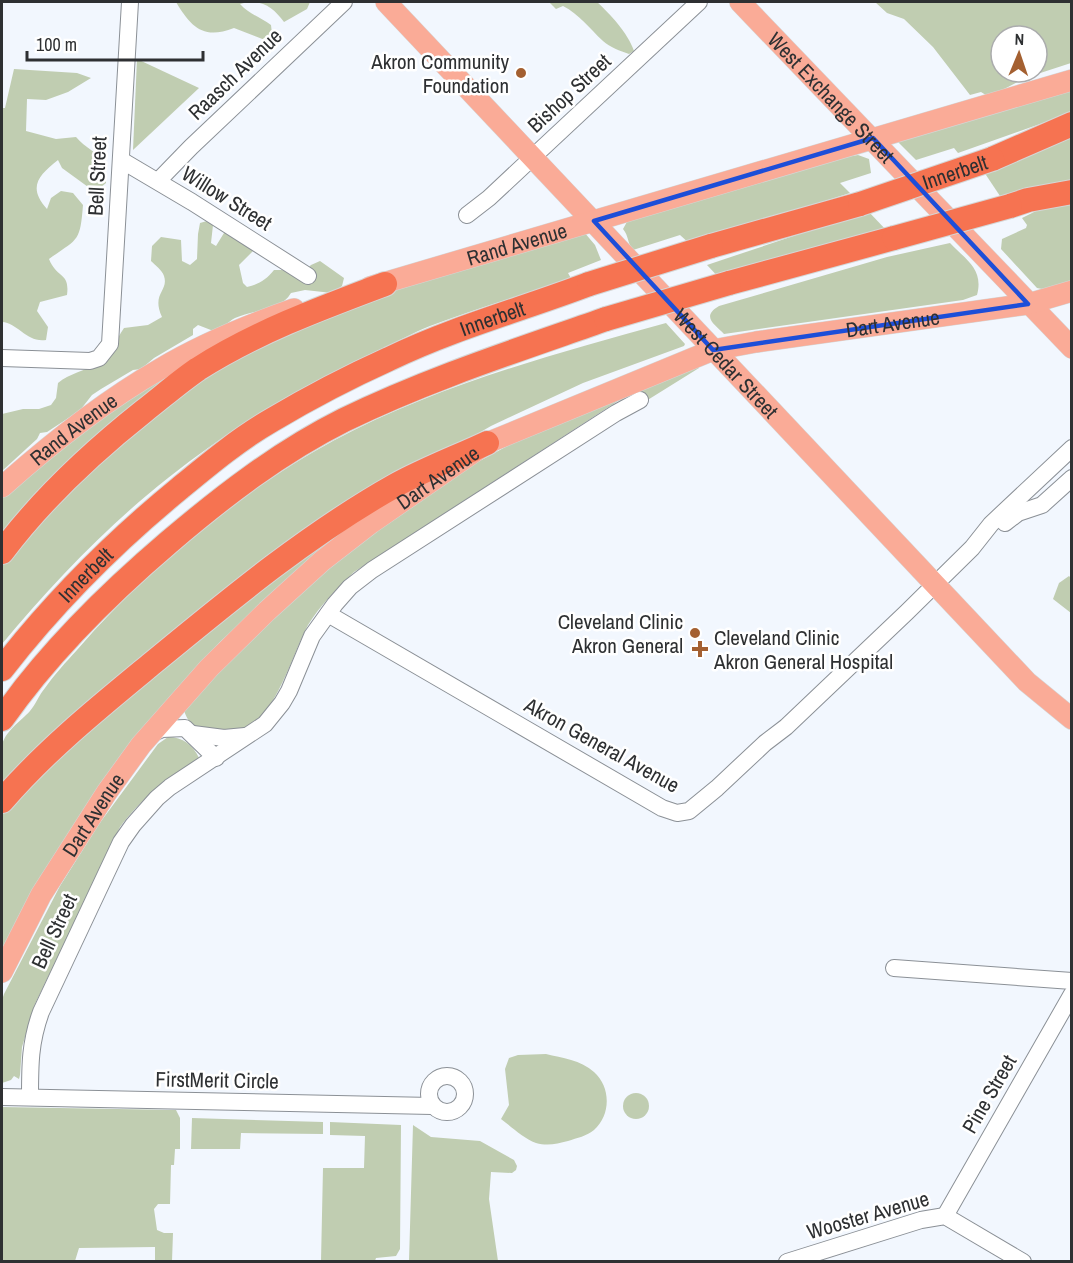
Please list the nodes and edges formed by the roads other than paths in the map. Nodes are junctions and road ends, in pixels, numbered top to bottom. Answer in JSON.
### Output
{"nodes":[{"id":1,"x":130,"y":2,"type":"edge"},
{"id":2,"x":344,"y":2,"type":"edge"},
{"id":3,"x":386,"y":2,"type":"edge"},
{"id":4,"x":699,"y":2,"type":"edge"},
{"id":5,"x":741,"y":2,"type":"edge"},
{"id":6,"x":1071,"y":80,"type":"edge"},
{"id":7,"x":1071,"y":124,"type":"edge"},
{"id":8,"x":873,"y":138,"type":"junction"},
{"id":9,"x":534,"y":157,"type":"junction"},
{"id":10,"x":121,"y":160,"type":"junction"},
{"id":11,"x":158,"y":181,"type":"junction"},
{"id":12,"x":1071,"y":192,"type":"edge"},
{"id":13,"x":467,"y":214,"type":"dead end"},
{"id":14,"x":594,"y":221,"type":"junction"},
{"id":15,"x":308,"y":276,"type":"dead end"},
{"id":16,"x":385,"y":284,"type":"junction"},
{"id":17,"x":1071,"y":291,"type":"edge"},
{"id":18,"x":1028,"y":304,"type":"junction"},
{"id":19,"x":1071,"y":348,"type":"edge"},
{"id":20,"x":712,"y":350,"type":"junction"},
{"id":21,"x":2,"y":358,"type":"edge"},
{"id":22,"x":640,"y":400,"type":"dead end"},
{"id":23,"x":487,"y":443,"type":"junction"},
{"id":24,"x":1071,"y":448,"type":"edge"},
{"id":25,"x":1071,"y":478,"type":"edge"},
{"id":26,"x":2,"y":487,"type":"edge"},
{"id":27,"x":986,"y":532,"type":"junction"},
{"id":28,"x":2,"y":552,"type":"edge"},
{"id":29,"x":935,"y":584,"type":"junction"},
{"id":30,"x":328,"y":614,"type":"junction"},
{"id":31,"x":2,"y":669,"type":"edge"},
{"id":32,"x":182,"y":698,"type":"junction"},
{"id":33,"x":2,"y":719,"type":"edge"},
{"id":34,"x":1071,"y":719,"type":"edge"},
{"id":35,"x":189,"y":731,"type":"junction"},
{"id":36,"x":151,"y":734,"type":"junction"},
{"id":37,"x":249,"y":736,"type":"junction"},
{"id":38,"x":216,"y":758,"type":"junction"},
{"id":39,"x":2,"y":801,"type":"edge"},
{"id":40,"x":894,"y":968,"type":"dead end"},
{"id":41,"x":2,"y":972,"type":"edge"},
{"id":42,"x":1071,"y":981,"type":"edge"},
{"id":43,"x":1071,"y":994,"type":"edge"},
{"id":44,"x":2,"y":1096,"type":"edge"},
{"id":45,"x":30,"y":1097,"type":"junction"},
{"id":46,"x":432,"y":1106,"type":"dead end"},
{"id":47,"x":945,"y":1216,"type":"junction"},
{"id":48,"x":786,"y":1262,"type":"edge"},
{"id":49,"x":1023,"y":1262,"type":"edge"}],
"edges":[{"from":1,"to":10,"type":"street","name":"Bell Street"},
{"from":2,"to":11,"type":"street","name":"Raasch Avenue"},
{"from":3,"to":9,"type":"main road","name":"West Cedar Street"},
{"from":4,"to":9,"type":"street","name":"Bishop Street"},
{"from":5,"to":8,"type":"main road","name":"West Exchange Street"},
{"from":6,"to":8,"type":"main road","name":"Rand Avenue"},
{"from":7,"to":31,"type":"highway","name":"Innerbelt","bridge":true},
{"from":8,"to":14,"type":"main road","name":"Rand Avenue"},
{"from":8,"to":18,"type":"main road","name":"West Exchange Street"},
{"from":9,"to":13,"type":"street","name":"Bishop Street"},
{"from":9,"to":14,"type":"main road","name":"West Cedar Street"},
{"from":10,"to":11,"type":"street","name":"Willow Street"},
{"from":10,"to":21,"type":"street","name":"Bell Street"},
{"from":11,"to":15,"type":"street","name":"Willow Street"},
{"from":12,"to":33,"type":"highway","name":"Innerbelt","bridge":true},
{"from":14,"to":16,"type":"main road","name":"Rand Avenue"},
{"from":14,"to":20,"type":"main road","name":"West Cedar Street"},
{"from":16,"to":26,"type":"main road","name":"Rand Avenue"},
{"from":16,"to":28,"type":"highway"},
{"from":17,"to":18,"type":"main road","name":"Dart Avenue"},
{"from":18,"to":19,"type":"main road","name":"West Exchange Street"},
{"from":18,"to":20,"type":"main road","name":"Dart Avenue"},
{"from":20,"to":23,"type":"main road","name":"Dart Avenue"},
{"from":20,"to":29,"type":"main road","name":"West Cedar Street"},
{"from":22,"to":30,"type":"street","name":"Bell Street"},
{"from":23,"to":32,"type":"main road","name":"Dart Avenue"},
{"from":23,"to":39,"type":"highway"},
{"from":24,"to":27,"type":"street","name":"Akron General Avenue"},
{"from":25,"to":27,"type":"street","name":"Akron General Avenue"},
{"from":27,"to":29,"type":"street","name":"Akron General Avenue"},
{"from":29,"to":30,"type":"street","name":"Akron General Avenue"},
{"from":29,"to":34,"type":"main road","name":"West Cedar Street"},
{"from":30,"to":37,"type":"street","name":"Bell Street"},
{"from":32,"to":35,"type":"street"},
{"from":32,"to":36,"type":"main road","name":"Dart Avenue"},
{"from":35,"to":36,"type":"street"},
{"from":35,"to":37,"type":"street"},
{"from":35,"to":38,"type":"street"},
{"from":36,"to":41,"type":"main road","name":"Dart Avenue"},
{"from":37,"to":38,"type":"street","name":"Bell Street"},
{"from":38,"to":45,"type":"street","name":"Bell Street"},
{"from":40,"to":42,"type":"street"},
{"from":43,"to":47,"type":"street","name":"Pine Street"},
{"from":44,"to":45,"type":"street","name":"FirstMerit Circle"},
{"from":45,"to":46,"type":"street","name":"FirstMerit Circle"},
{"from":47,"to":48,"type":"street","name":"Wooster Avenue"},
{"from":47,"to":49,"type":"street","name":"Wooster Avenue"}]}
